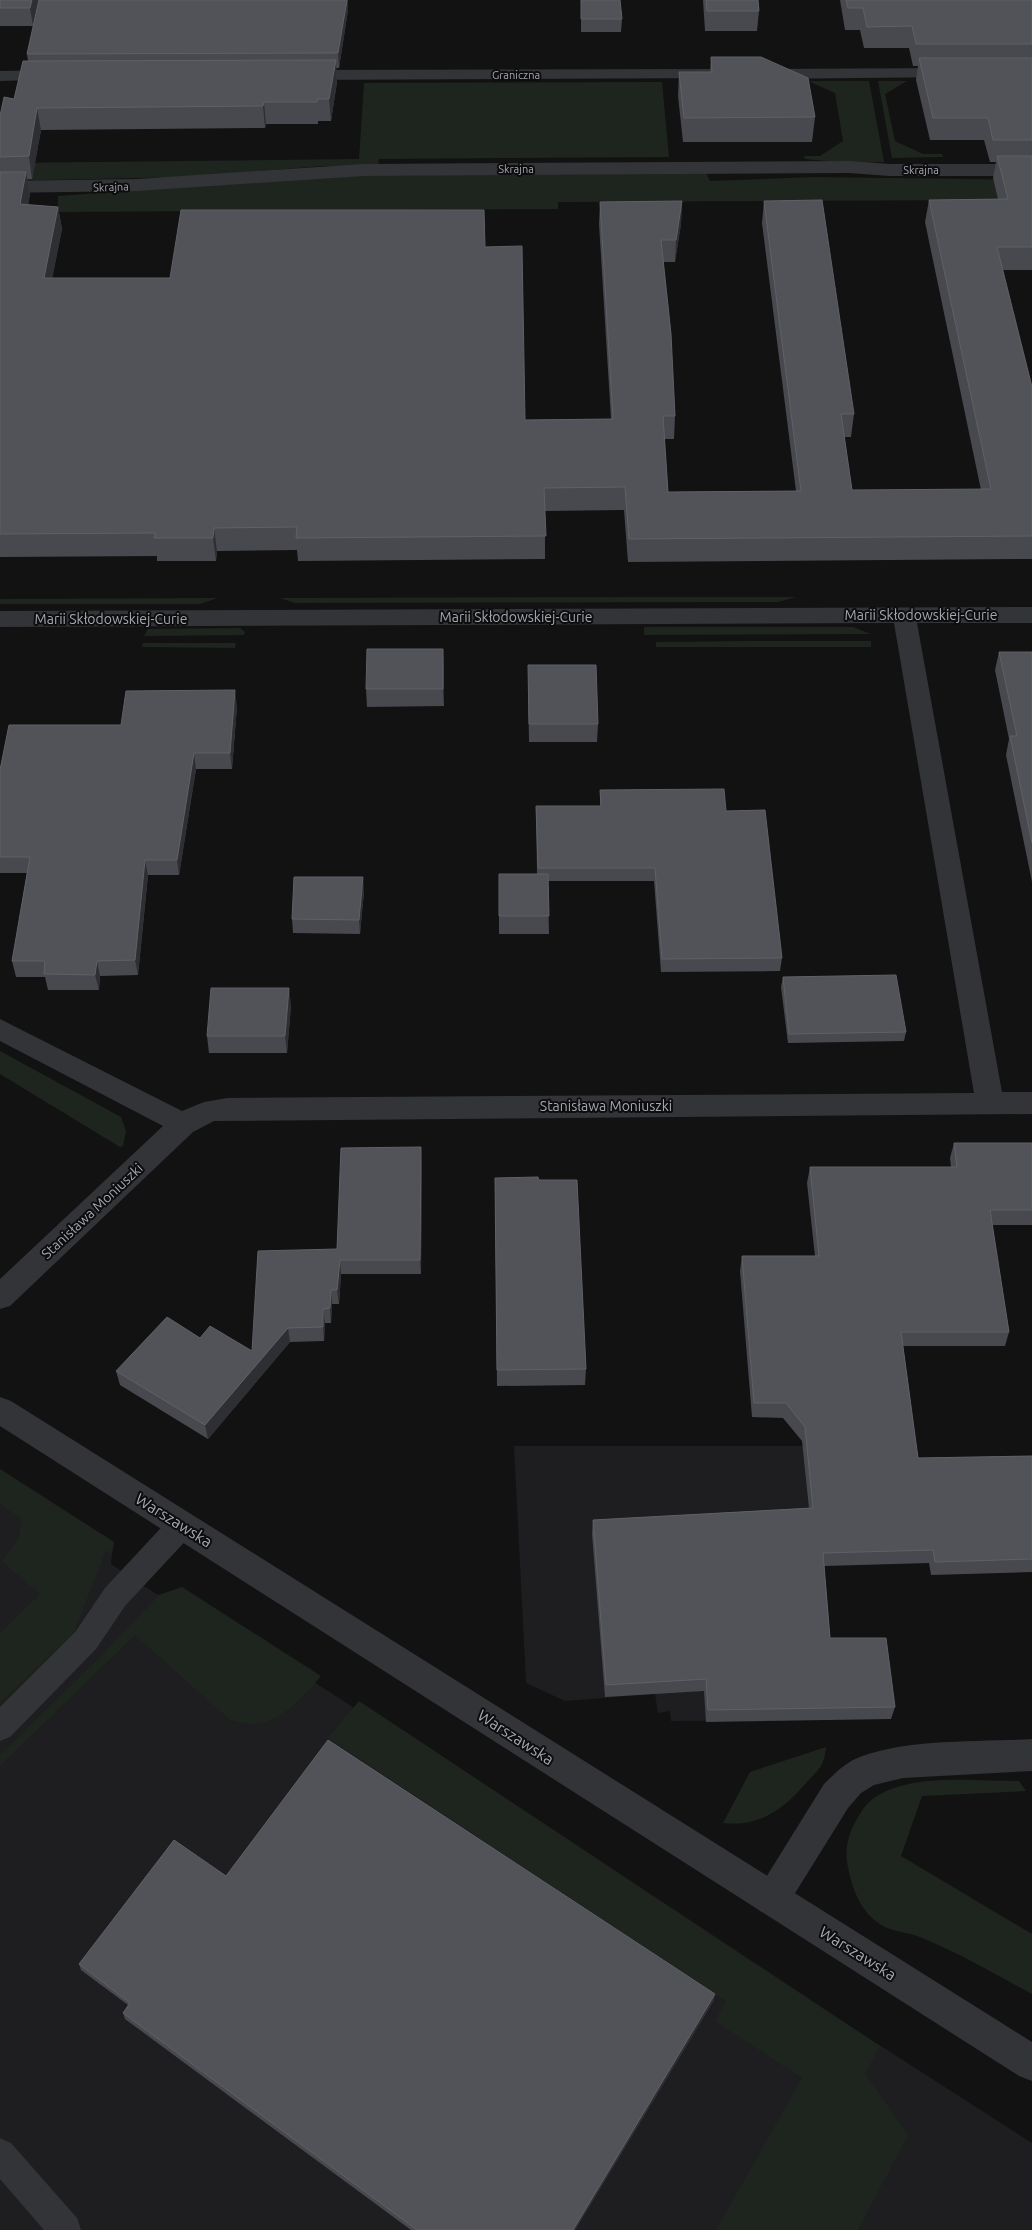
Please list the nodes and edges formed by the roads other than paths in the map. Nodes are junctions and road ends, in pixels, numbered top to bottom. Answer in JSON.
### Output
{"nodes":[{"id":1,"x":966,"y":73,"type":"edge"},
{"id":2,"x":285,"y":75,"type":"edge"},
{"id":3,"x":0,"y":76,"type":"edge"},
{"id":4,"x":69,"y":76,"type":"edge"},
{"id":5,"x":1032,"y":170,"type":"edge"},
{"id":6,"x":0,"y":187,"type":"edge"},
{"id":7,"x":1032,"y":615,"type":"edge"},
{"id":8,"x":904,"y":616,"type":"junction"},
{"id":9,"x":0,"y":619,"type":"edge"},
{"id":10,"x":0,"y":1029,"type":"edge"},
{"id":11,"x":1032,"y":1103,"type":"edge"},
{"id":12,"x":990,"y":1104,"type":"junction"},
{"id":13,"x":183,"y":1124,"type":"junction"},
{"id":14,"x":0,"y":1298,"type":"edge"},
{"id":15,"x":0,"y":1410,"type":"edge"},
{"id":16,"x":182,"y":1525,"type":"junction"},
{"id":17,"x":0,"y":1727,"type":"edge"},
{"id":18,"x":1032,"y":1755,"type":"edge"},
{"id":19,"x":772,"y":1899,"type":"junction"},
{"id":20,"x":1032,"y":2063,"type":"edge"},
{"id":21,"x":0,"y":2154,"type":"edge"},
{"id":22,"x":65,"y":2230,"type":"edge"}],
"edges":[{"from":1,"to":2,"type":"street","name":"Graniczna"},
{"from":3,"to":4,"type":"street"},
{"from":5,"to":6,"type":"street","name":"Skrajna"},
{"from":7,"to":8,"type":"street","name":"Marii Skłodowskiej-Curie"},
{"from":8,"to":9,"type":"street","name":"Marii Skłodowskiej-Curie"},
{"from":8,"to":12,"type":"street"},
{"from":10,"to":13,"type":"street"},
{"from":11,"to":12,"type":"street","name":"Stanisława Moniuszki"},
{"from":12,"to":13,"type":"street","name":"Stanisława Moniuszki"},
{"from":13,"to":14,"type":"street","name":"Stanisława Moniuszki"},
{"from":15,"to":16,"type":"street","name":"Warszawska"},
{"from":16,"to":17,"type":"lane"},
{"from":16,"to":19,"type":"street","name":"Warszawska"},
{"from":18,"to":19,"type":"street"},
{"from":19,"to":20,"type":"street","name":"Warszawska"},
{"from":21,"to":22,"type":"lane"}]}
